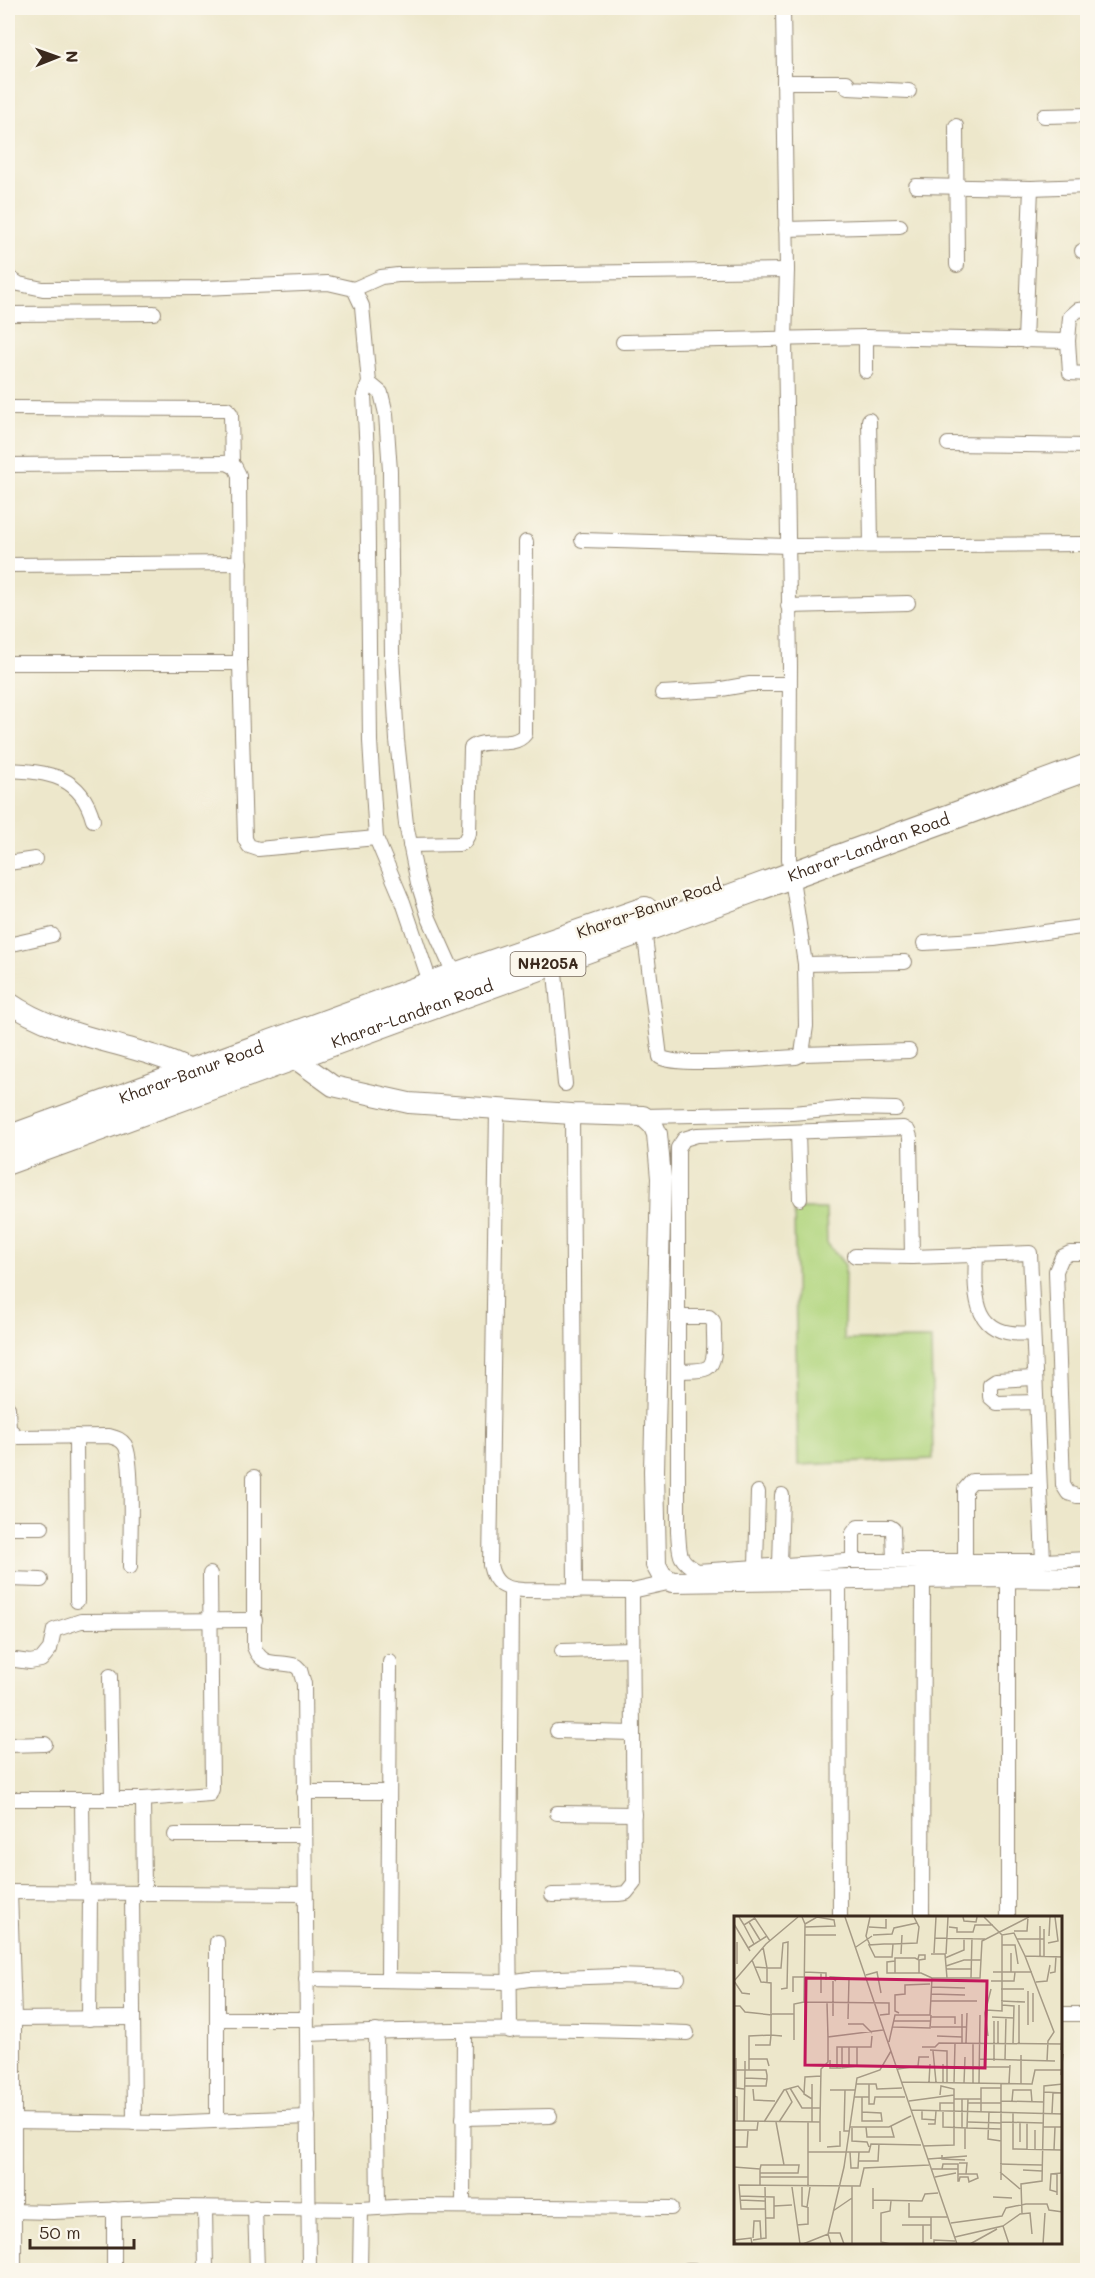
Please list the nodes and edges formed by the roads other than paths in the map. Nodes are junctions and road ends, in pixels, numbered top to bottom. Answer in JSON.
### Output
{"nodes":[{"id":1,"x":783,"y":8,"type":"edge"},
{"id":2,"x":784,"y":82,"type":"junction"},
{"id":3,"x":909,"y":91,"type":"dead end"},
{"id":4,"x":1088,"y":115,"type":"edge"},
{"id":5,"x":1044,"y":116,"type":"dead end"},
{"id":6,"x":956,"y":126,"type":"dead end"},
{"id":7,"x":916,"y":186,"type":"dead end"},
{"id":8,"x":957,"y":186,"type":"junction"},
{"id":9,"x":1088,"y":186,"type":"edge"},
{"id":10,"x":1031,"y":188,"type":"junction"},
{"id":11,"x":900,"y":226,"type":"dead end"},
{"id":12,"x":786,"y":228,"type":"junction"},
{"id":13,"x":957,"y":265,"type":"dead end"},
{"id":14,"x":787,"y":270,"type":"junction"},
{"id":15,"x":8,"y":277,"type":"edge"},
{"id":16,"x":354,"y":289,"type":"junction"},
{"id":17,"x":1088,"y":309,"type":"edge"},
{"id":18,"x":154,"y":313,"type":"dead end"},
{"id":19,"x":8,"y":314,"type":"edge"},
{"id":20,"x":866,"y":337,"type":"junction"},
{"id":21,"x":785,"y":340,"type":"junction"},
{"id":22,"x":1025,"y":341,"type":"junction"},
{"id":23,"x":1068,"y":341,"type":"junction"},
{"id":24,"x":623,"y":342,"type":"dead end"},
{"id":25,"x":866,"y":371,"type":"dead end"},
{"id":26,"x":1088,"y":374,"type":"edge"},
{"id":27,"x":369,"y":383,"type":"junction"},
{"id":28,"x":8,"y":408,"type":"edge"},
{"id":29,"x":869,"y":420,"type":"dead end"},
{"id":30,"x":948,"y":444,"type":"dead end"},
{"id":31,"x":1088,"y":446,"type":"edge"},
{"id":32,"x":8,"y":465,"type":"edge"},
{"id":33,"x":232,"y":465,"type":"junction"},
{"id":34,"x":582,"y":540,"type":"dead end"},
{"id":35,"x":526,"y":542,"type":"dead end"},
{"id":36,"x":1088,"y":544,"type":"edge"},
{"id":37,"x":871,"y":545,"type":"junction"},
{"id":38,"x":788,"y":546,"type":"junction"},
{"id":39,"x":240,"y":563,"type":"junction"},
{"id":40,"x":8,"y":565,"type":"edge"},
{"id":41,"x":908,"y":603,"type":"dead end"},
{"id":42,"x":788,"y":606,"type":"junction"},
{"id":43,"x":8,"y":663,"type":"edge"},
{"id":44,"x":240,"y":663,"type":"junction"},
{"id":45,"x":789,"y":684,"type":"junction"},
{"id":46,"x":662,"y":693,"type":"dead end"},
{"id":47,"x":1088,"y":750,"type":"edge"},
{"id":48,"x":1088,"y":767,"type":"edge"},
{"id":49,"x":8,"y":770,"type":"edge"},
{"id":50,"x":93,"y":820,"type":"dead end"},
{"id":51,"x":376,"y":838,"type":"junction"},
{"id":52,"x":410,"y":846,"type":"junction"},
{"id":53,"x":35,"y":859,"type":"dead end"},
{"id":54,"x":8,"y":863,"type":"edge"},
{"id":55,"x":790,"y":867,"type":"junction"},
{"id":56,"x":1088,"y":926,"type":"edge"},
{"id":57,"x":644,"y":929,"type":"junction"},
{"id":58,"x":52,"y":935,"type":"dead end"},
{"id":59,"x":924,"y":943,"type":"dead end"},
{"id":60,"x":8,"y":945,"type":"edge"},
{"id":61,"x":554,"y":961,"type":"junction"},
{"id":62,"x":905,"y":962,"type":"dead end"},
{"id":63,"x":805,"y":964,"type":"junction"},
{"id":64,"x":455,"y":976,"type":"junction"},
{"id":65,"x":418,"y":997,"type":"junction"},
{"id":66,"x":8,"y":1002,"type":"edge"},
{"id":67,"x":909,"y":1050,"type":"dead end"},
{"id":68,"x":802,"y":1054,"type":"junction"},
{"id":69,"x":294,"y":1057,"type":"junction"},
{"id":70,"x":197,"y":1082,"type":"junction"},
{"id":71,"x":565,"y":1084,"type":"dead end"},
{"id":72,"x":896,"y":1109,"type":"dead end"},
{"id":73,"x":497,"y":1110,"type":"junction"},
{"id":74,"x":572,"y":1114,"type":"junction"},
{"id":75,"x":643,"y":1116,"type":"junction"},
{"id":76,"x":798,"y":1132,"type":"junction"},
{"id":77,"x":8,"y":1139,"type":"edge"},
{"id":78,"x":8,"y":1161,"type":"edge"},
{"id":79,"x":800,"y":1199,"type":"dead end"},
{"id":80,"x":1088,"y":1253,"type":"edge"},
{"id":81,"x":975,"y":1254,"type":"junction"},
{"id":82,"x":855,"y":1256,"type":"dead end"},
{"id":83,"x":912,"y":1257,"type":"junction"},
{"id":84,"x":678,"y":1317,"type":"junction"},
{"id":85,"x":1032,"y":1333,"type":"junction"},
{"id":86,"x":678,"y":1371,"type":"junction"},
{"id":87,"x":1034,"y":1378,"type":"junction"},
{"id":88,"x":1036,"y":1402,"type":"junction"},
{"id":89,"x":8,"y":1408,"type":"edge"},
{"id":90,"x":10,"y":1435,"type":"edge"},
{"id":91,"x":76,"y":1436,"type":"junction"},
{"id":92,"x":254,"y":1478,"type":"dead end"},
{"id":93,"x":1039,"y":1480,"type":"junction"},
{"id":94,"x":758,"y":1492,"type":"dead end"},
{"id":95,"x":782,"y":1495,"type":"dead end"},
{"id":96,"x":1088,"y":1496,"type":"edge"},
{"id":97,"x":8,"y":1527,"type":"edge"},
{"id":98,"x":42,"y":1527,"type":"dead end"},
{"id":99,"x":1088,"y":1559,"type":"edge"},
{"id":100,"x":853,"y":1561,"type":"junction"},
{"id":101,"x":965,"y":1561,"type":"junction"},
{"id":102,"x":894,"y":1562,"type":"junction"},
{"id":103,"x":1043,"y":1562,"type":"junction"},
{"id":104,"x":780,"y":1565,"type":"junction"},
{"id":105,"x":756,"y":1566,"type":"junction"},
{"id":106,"x":130,"y":1567,"type":"dead end"},
{"id":107,"x":210,"y":1574,"type":"dead end"},
{"id":108,"x":923,"y":1578,"type":"junction"},
{"id":109,"x":1008,"y":1578,"type":"junction"},
{"id":110,"x":1088,"y":1578,"type":"edge"},
{"id":111,"x":8,"y":1579,"type":"edge"},
{"id":112,"x":41,"y":1580,"type":"dead end"},
{"id":113,"x":839,"y":1580,"type":"junction"},
{"id":114,"x":672,"y":1582,"type":"junction"},
{"id":115,"x":511,"y":1590,"type":"junction"},
{"id":116,"x":575,"y":1591,"type":"junction"},
{"id":117,"x":632,"y":1591,"type":"junction"},
{"id":118,"x":77,"y":1601,"type":"dead end"},
{"id":119,"x":255,"y":1620,"type":"junction"},
{"id":120,"x":210,"y":1621,"type":"junction"},
{"id":121,"x":633,"y":1649,"type":"junction"},
{"id":122,"x":562,"y":1651,"type":"dead end"},
{"id":123,"x":8,"y":1659,"type":"edge"},
{"id":124,"x":390,"y":1662,"type":"dead end"},
{"id":125,"x":110,"y":1676,"type":"dead end"},
{"id":126,"x":557,"y":1731,"type":"dead end"},
{"id":127,"x":633,"y":1733,"type":"junction"},
{"id":128,"x":45,"y":1744,"type":"dead end"},
{"id":129,"x":8,"y":1745,"type":"edge"},
{"id":130,"x":304,"y":1792,"type":"junction"},
{"id":131,"x":389,"y":1792,"type":"junction"},
{"id":132,"x":8,"y":1799,"type":"edge"},
{"id":133,"x":82,"y":1799,"type":"junction"},
{"id":134,"x":112,"y":1799,"type":"junction"},
{"id":135,"x":143,"y":1799,"type":"junction"},
{"id":136,"x":557,"y":1813,"type":"dead end"},
{"id":137,"x":634,"y":1814,"type":"junction"},
{"id":138,"x":175,"y":1835,"type":"dead end"},
{"id":139,"x":305,"y":1835,"type":"junction"},
{"id":140,"x":9,"y":1892,"type":"edge"},
{"id":141,"x":86,"y":1892,"type":"junction"},
{"id":142,"x":138,"y":1893,"type":"junction"},
{"id":143,"x":305,"y":1894,"type":"junction"},
{"id":144,"x":552,"y":1895,"type":"dead end"},
{"id":145,"x":840,"y":1916,"type":"edge"},
{"id":146,"x":922,"y":1916,"type":"edge"},
{"id":147,"x":1008,"y":1916,"type":"edge"},
{"id":148,"x":217,"y":1942,"type":"dead end"},
{"id":149,"x":678,"y":1978,"type":"dead end"},
{"id":150,"x":306,"y":1979,"type":"junction"},
{"id":151,"x":388,"y":1980,"type":"junction"},
{"id":152,"x":508,"y":1982,"type":"junction"},
{"id":153,"x":1062,"y":2014,"type":"edge"},
{"id":154,"x":1088,"y":2014,"type":"edge"},
{"id":155,"x":132,"y":2018,"type":"junction"},
{"id":156,"x":11,"y":2019,"type":"edge"},
{"id":157,"x":89,"y":2019,"type":"junction"},
{"id":158,"x":217,"y":2019,"type":"junction"},
{"id":159,"x":306,"y":2019,"type":"junction"},
{"id":160,"x":376,"y":2031,"type":"junction"},
{"id":161,"x":464,"y":2031,"type":"junction"},
{"id":162,"x":510,"y":2031,"type":"junction"},
{"id":163,"x":687,"y":2033,"type":"dead end"},
{"id":164,"x":307,"y":2034,"type":"junction"},
{"id":165,"x":550,"y":2116,"type":"dead end"},
{"id":166,"x":308,"y":2117,"type":"junction"},
{"id":167,"x":463,"y":2118,"type":"junction"},
{"id":168,"x":217,"y":2119,"type":"junction"},
{"id":169,"x":10,"y":2121,"type":"edge"},
{"id":170,"x":134,"y":2123,"type":"junction"},
{"id":171,"x":463,"y":2206,"type":"junction"},
{"id":172,"x":255,"y":2207,"type":"junction"},
{"id":173,"x":378,"y":2207,"type":"junction"},
{"id":174,"x":205,"y":2208,"type":"junction"},
{"id":175,"x":671,"y":2208,"type":"dead end"},
{"id":176,"x":114,"y":2209,"type":"junction"},
{"id":177,"x":361,"y":2209,"type":"junction"},
{"id":178,"x":308,"y":2210,"type":"junction"},
{"id":179,"x":11,"y":2211,"type":"edge"},
{"id":180,"x":14,"y":2271,"type":"edge"},
{"id":181,"x":114,"y":2271,"type":"edge"},
{"id":182,"x":206,"y":2271,"type":"edge"},
{"id":183,"x":257,"y":2271,"type":"edge"},
{"id":184,"x":309,"y":2271,"type":"edge"},
{"id":185,"x":360,"y":2271,"type":"edge"},
{"id":186,"x":688,"y":2271,"type":"edge"},
{"id":187,"x":693,"y":2271,"type":"edge"}],
"edges":[{"from":1,"to":2,"type":"street"},
{"from":2,"to":3,"type":"street"},
{"from":2,"to":12,"type":"street"},
{"from":4,"to":5,"type":"street"},
{"from":6,"to":8,"type":"street"},
{"from":7,"to":8,"type":"street"},
{"from":8,"to":10,"type":"street"},
{"from":8,"to":13,"type":"street"},
{"from":9,"to":10,"type":"street"},
{"from":10,"to":22,"type":"street"},
{"from":11,"to":12,"type":"street"},
{"from":12,"to":14,"type":"street"},
{"from":14,"to":16,"type":"street"},
{"from":14,"to":21,"type":"street"},
{"from":15,"to":16,"type":"street"},
{"from":16,"to":27,"type":"street"},
{"from":17,"to":23,"type":"street"},
{"from":18,"to":19,"type":"street"},
{"from":20,"to":21,"type":"street"},
{"from":20,"to":22,"type":"street"},
{"from":20,"to":25,"type":"street"},
{"from":21,"to":24,"type":"street"},
{"from":21,"to":38,"type":"street"},
{"from":22,"to":23,"type":"street"},
{"from":23,"to":26,"type":"street"},
{"from":27,"to":51,"type":"street"},
{"from":27,"to":52,"type":"street"},
{"from":28,"to":33,"type":"street"},
{"from":29,"to":37,"type":"street"},
{"from":30,"to":31,"type":"street"},
{"from":32,"to":33,"type":"street"},
{"from":33,"to":39,"type":"street"},
{"from":34,"to":38,"type":"street"},
{"from":35,"to":52,"type":"street"},
{"from":36,"to":37,"type":"street"},
{"from":37,"to":38,"type":"street"},
{"from":38,"to":42,"type":"street"},
{"from":39,"to":40,"type":"street"},
{"from":39,"to":44,"type":"street"},
{"from":41,"to":42,"type":"street"},
{"from":42,"to":45,"type":"street"},
{"from":43,"to":44,"type":"street"},
{"from":44,"to":51,"type":"street"},
{"from":45,"to":46,"type":"street"},
{"from":45,"to":55,"type":"street"},
{"from":47,"to":55,"type":"highway","name":"Kharar-Banur Road","number":"NH205A"},
{"from":48,"to":55,"type":"highway","name":"Kharar-Landran Road","number":"NH205A"},
{"from":49,"to":50,"type":"street"},
{"from":51,"to":65,"type":"street"},
{"from":52,"to":64,"type":"street"},
{"from":53,"to":54,"type":"street"},
{"from":55,"to":57,"type":"highway","name":"Kharar-Landran Road","number":"NH205A"},
{"from":55,"to":63,"type":"street"},
{"from":55,"to":64,"type":"highway","name":"Kharar-Banur Road","number":"NH205A"},
{"from":56,"to":59,"type":"street"},
{"from":57,"to":61,"type":"highway","name":"Kharar-Landran Road","number":"NH205A"},
{"from":57,"to":68,"type":"street"},
{"from":58,"to":60,"type":"street"},
{"from":61,"to":65,"type":"highway","name":"Kharar-Landran Road","number":"NH205A"},
{"from":61,"to":71,"type":"street"},
{"from":62,"to":63,"type":"street"},
{"from":63,"to":68,"type":"street"},
{"from":64,"to":65,"type":"highway","name":"Kharar-Banur Road","number":"NH205A"},
{"from":65,"to":69,"type":"highway","name":"Kharar-Landran Road","number":"NH205A"},
{"from":65,"to":70,"type":"highway","name":"Kharar-Banur Road","number":"NH205A"},
{"from":66,"to":70,"type":"street"},
{"from":67,"to":68,"type":"street"},
{"from":69,"to":70,"type":"highway","name":"Kharar-Landran Road","number":"NH205A"},
{"from":69,"to":73,"type":"street"},
{"from":70,"to":77,"type":"highway","name":"Kharar-Banur Road","number":"NH205A"},
{"from":70,"to":78,"type":"highway","name":"Kharar-Landran Road","number":"NH205A"},
{"from":72,"to":75,"type":"street"},
{"from":73,"to":74,"type":"street"},
{"from":73,"to":115,"type":"street"},
{"from":74,"to":75,"type":"street"},
{"from":74,"to":116,"type":"street"},
{"from":75,"to":114,"type":"street"},
{"from":76,"to":79,"type":"street"},
{"from":76,"to":83,"type":"street"},
{"from":76,"to":84,"type":"street"},
{"from":80,"to":96,"type":"street"},
{"from":81,"to":83,"type":"street"},
{"from":81,"to":85,"type":"street"},
{"from":81,"to":85,"type":"street"},
{"from":82,"to":83,"type":"street"},
{"from":84,"to":86,"type":"street"},
{"from":84,"to":86,"type":"street"},
{"from":85,"to":87,"type":"street"},
{"from":86,"to":105,"type":"street"},
{"from":87,"to":88,"type":"street"},
{"from":87,"to":88,"type":"street"},
{"from":88,"to":93,"type":"street"},
{"from":89,"to":90,"type":"street"},
{"from":90,"to":91,"type":"street"},
{"from":91,"to":106,"type":"street"},
{"from":91,"to":118,"type":"street"},
{"from":92,"to":119,"type":"street"},
{"from":93,"to":101,"type":"street"},
{"from":93,"to":103,"type":"street"},
{"from":94,"to":105,"type":"street"},
{"from":95,"to":104,"type":"street"},
{"from":97,"to":98,"type":"street"},
{"from":99,"to":103,"type":"street"},
{"from":100,"to":102,"type":"street"},
{"from":100,"to":102,"type":"street"},
{"from":100,"to":104,"type":"street"},
{"from":101,"to":102,"type":"street"},
{"from":101,"to":103,"type":"street"},
{"from":104,"to":105,"type":"street"},
{"from":107,"to":120,"type":"street"},
{"from":108,"to":109,"type":"street"},
{"from":108,"to":113,"type":"street"},
{"from":108,"to":146,"type":"street"},
{"from":109,"to":110,"type":"street"},
{"from":109,"to":147,"type":"street"},
{"from":111,"to":112,"type":"street"},
{"from":113,"to":114,"type":"street"},
{"from":113,"to":145,"type":"street"},
{"from":114,"to":117,"type":"street"},
{"from":115,"to":116,"type":"street"},
{"from":115,"to":152,"type":"street"},
{"from":116,"to":117,"type":"street"},
{"from":117,"to":121,"type":"street"},
{"from":119,"to":120,"type":"street"},
{"from":119,"to":130,"type":"street"},
{"from":120,"to":123,"type":"street"},
{"from":120,"to":135,"type":"street"},
{"from":121,"to":122,"type":"street"},
{"from":121,"to":127,"type":"street"},
{"from":124,"to":131,"type":"street"},
{"from":125,"to":134,"type":"street"},
{"from":126,"to":127,"type":"street"},
{"from":127,"to":137,"type":"street"},
{"from":128,"to":129,"type":"street"},
{"from":130,"to":131,"type":"street"},
{"from":130,"to":139,"type":"street"},
{"from":131,"to":151,"type":"street"},
{"from":132,"to":133,"type":"street"},
{"from":133,"to":134,"type":"street"},
{"from":133,"to":141,"type":"street"},
{"from":134,"to":135,"type":"street"},
{"from":135,"to":142,"type":"street"},
{"from":136,"to":137,"type":"street"},
{"from":137,"to":144,"type":"street"},
{"from":138,"to":139,"type":"street"},
{"from":139,"to":143,"type":"street"},
{"from":140,"to":141,"type":"street"},
{"from":140,"to":156,"type":"street"},
{"from":141,"to":142,"type":"street"},
{"from":141,"to":157,"type":"street"},
{"from":142,"to":143,"type":"street"},
{"from":142,"to":155,"type":"street"},
{"from":143,"to":150,"type":"street"},
{"from":148,"to":158,"type":"street"},
{"from":149,"to":152,"type":"street"},
{"from":150,"to":151,"type":"street"},
{"from":150,"to":159,"type":"street"},
{"from":151,"to":152,"type":"street"},
{"from":152,"to":162,"type":"street"},
{"from":153,"to":154,"type":"street"},
{"from":155,"to":157,"type":"street"},
{"from":155,"to":170,"type":"street"},
{"from":156,"to":157,"type":"street"},
{"from":156,"to":169,"type":"street"},
{"from":158,"to":159,"type":"street"},
{"from":158,"to":168,"type":"street"},
{"from":159,"to":164,"type":"street"},
{"from":160,"to":161,"type":"street"},
{"from":160,"to":164,"type":"street"},
{"from":160,"to":173,"type":"street"},
{"from":161,"to":162,"type":"street"},
{"from":161,"to":167,"type":"street"},
{"from":162,"to":163,"type":"street"},
{"from":164,"to":166,"type":"street"},
{"from":165,"to":167,"type":"street"},
{"from":166,"to":168,"type":"street"},
{"from":166,"to":178,"type":"street"},
{"from":167,"to":171,"type":"street"},
{"from":168,"to":170,"type":"street"},
{"from":169,"to":170,"type":"street"},
{"from":169,"to":179,"type":"street"},
{"from":171,"to":173,"type":"street"},
{"from":171,"to":175,"type":"street"},
{"from":172,"to":174,"type":"street"},
{"from":172,"to":178,"type":"street"},
{"from":172,"to":183,"type":"street"},
{"from":173,"to":177,"type":"street"},
{"from":174,"to":176,"type":"street"},
{"from":174,"to":182,"type":"street"},
{"from":176,"to":179,"type":"street"},
{"from":176,"to":181,"type":"street"},
{"from":177,"to":178,"type":"street"},
{"from":177,"to":185,"type":"street"},
{"from":178,"to":184,"type":"street"},
{"from":179,"to":180,"type":"street"},
{"from":186,"to":187,"type":"street"}]}
